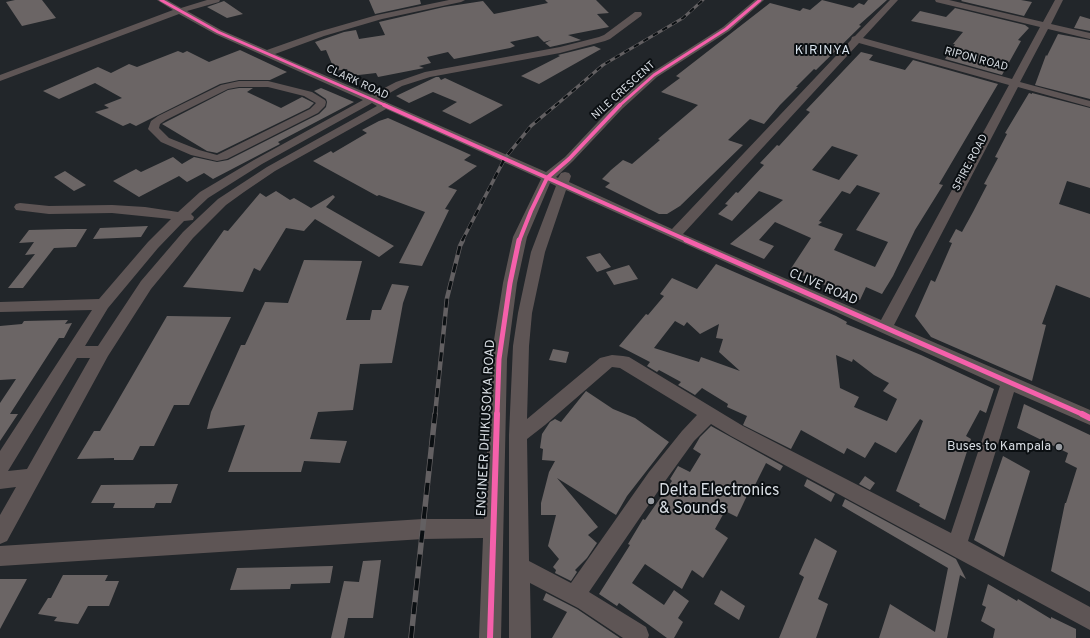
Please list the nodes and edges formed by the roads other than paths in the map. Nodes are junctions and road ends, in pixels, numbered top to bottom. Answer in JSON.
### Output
{"nodes":[{"id":1,"x":160,"y":0,"type":"edge"},
{"id":2,"x":216,"y":0,"type":"edge"},
{"id":3,"x":461,"y":0,"type":"edge"},
{"id":4,"x":760,"y":0,"type":"edge"},
{"id":5,"x":894,"y":0,"type":"edge"},
{"id":6,"x":939,"y":0,"type":"edge"},
{"id":7,"x":1059,"y":0,"type":"edge"},
{"id":8,"x":178,"y":11,"type":"junction"},
{"id":9,"x":638,"y":14,"type":"dead end"},
{"id":10,"x":1046,"y":25,"type":"junction"},
{"id":11,"x":1090,"y":36,"type":"edge"},
{"id":12,"x":856,"y":39,"type":"junction"},
{"id":13,"x":266,"y":54,"type":"junction"},
{"id":14,"x":0,"y":78,"type":"edge"},
{"id":15,"x":332,"y":82,"type":"junction"},
{"id":16,"x":1013,"y":83,"type":"junction"},
{"id":17,"x":308,"y":94,"type":"junction"},
{"id":18,"x":370,"y":99,"type":"junction"},
{"id":19,"x":1090,"y":104,"type":"edge"},
{"id":20,"x":384,"y":106,"type":"junction"},
{"id":21,"x":569,"y":160,"type":"joint"},
{"id":22,"x":258,"y":162,"type":"junction"},
{"id":23,"x":271,"y":169,"type":"junction"},
{"id":24,"x":555,"y":181,"type":"junction"},
{"id":25,"x":20,"y":207,"type":"dead end"},
{"id":26,"x":180,"y":217,"type":"junction"},
{"id":27,"x":203,"y":219,"type":"junction"},
{"id":28,"x":674,"y":235,"type":"junction"},
{"id":29,"x":136,"y":264,"type":"junction"},
{"id":30,"x":161,"y":266,"type":"junction"},
{"id":31,"x":103,"y":304,"type":"junction"},
{"id":32,"x":0,"y":307,"type":"edge"},
{"id":33,"x":885,"y":326,"type":"junction"},
{"id":34,"x":72,"y":352,"type":"junction"},
{"id":35,"x":102,"y":352,"type":"junction"},
{"id":36,"x":1009,"y":383,"type":"junction"},
{"id":37,"x":709,"y":414,"type":"junction"},
{"id":38,"x":1090,"y":418,"type":"edge"},
{"id":39,"x":518,"y":435,"type":"junction"},
{"id":40,"x":0,"y":467,"type":"edge"},
{"id":41,"x":32,"y":477,"type":"junction"},
{"id":42,"x":0,"y":480,"type":"edge"},
{"id":43,"x":493,"y":528,"type":"junction"},
{"id":44,"x":0,"y":534,"type":"edge"},
{"id":45,"x":957,"y":546,"type":"junction"},
{"id":46,"x":0,"y":556,"type":"edge"},
{"id":47,"x":520,"y":567,"type":"junction"},
{"id":48,"x":575,"y":595,"type":"junction"},
{"id":49,"x":1090,"y":619,"type":"edge"},
{"id":50,"x":638,"y":634,"type":"dead end"},
{"id":51,"x":490,"y":638,"type":"edge"},
{"id":52,"x":520,"y":638,"type":"edge"}],
"edges":[{"from":1,"to":8,"type":"street","name":"CLARK ROAD"},
{"from":2,"to":8,"type":"street"},
{"from":3,"to":13,"type":"street"},
{"from":4,"to":21,"type":"street","name":"NILE CRESCENT"},
{"from":5,"to":12,"type":"street"},
{"from":6,"to":10,"type":"street"},
{"from":7,"to":10,"type":"street","name":"SPIRE ROAD"},
{"from":8,"to":13,"type":"street","name":"CLARK ROAD"},
{"from":8,"to":14,"type":"street"},
{"from":9,"to":18,"type":"street"},
{"from":10,"to":11,"type":"street"},
{"from":10,"to":16,"type":"street","name":"SPIRE ROAD"},
{"from":12,"to":16,"type":"street","name":"RIPON ROAD"},
{"from":12,"to":28,"type":"street"},
{"from":13,"to":15,"type":"street","name":"CLARK ROAD"},
{"from":15,"to":17,"type":"street"},
{"from":15,"to":18,"type":"street","name":"CLARK ROAD"},
{"from":16,"to":19,"type":"street","name":"RIPON ROAD"},
{"from":16,"to":33,"type":"street","name":"SPIRE ROAD"},
{"from":17,"to":17,"type":"street"},
{"from":18,"to":20,"type":"street","name":"CLARK ROAD"},
{"from":18,"to":22,"type":"street"},
{"from":20,"to":23,"type":"street"},
{"from":20,"to":24,"type":"street","name":"CLARK ROAD"},
{"from":21,"to":24,"type":"street","name":"ENGINEER DHIKUSOKA ROAD"},
{"from":22,"to":23,"type":"street"},
{"from":22,"to":26,"type":"street"},
{"from":23,"to":27,"type":"street"},
{"from":24,"to":28,"type":"street","name":"CLIVE ROAD"},
{"from":24,"to":39,"type":"street","name":"ENGINEER DHIKUSOKA ROAD"},
{"from":24,"to":43,"type":"street","name":"ENGINEER DHIKUSOKA ROAD"},
{"from":25,"to":26,"type":"street"},
{"from":26,"to":27,"type":"street"},
{"from":26,"to":29,"type":"street"},
{"from":27,"to":30,"type":"street"},
{"from":28,"to":33,"type":"street","name":"CLIVE ROAD"},
{"from":29,"to":30,"type":"street"},
{"from":29,"to":31,"type":"street"},
{"from":30,"to":35,"type":"street"},
{"from":31,"to":32,"type":"street"},
{"from":31,"to":34,"type":"street"},
{"from":33,"to":36,"type":"street","name":"CLIVE ROAD"},
{"from":34,"to":35,"type":"street"},
{"from":34,"to":40,"type":"street"},
{"from":35,"to":41,"type":"street"},
{"from":36,"to":38,"type":"street","name":"CLIVE ROAD"},
{"from":36,"to":45,"type":"street"},
{"from":37,"to":39,"type":"street"},
{"from":37,"to":45,"type":"street"},
{"from":37,"to":48,"type":"street"},
{"from":39,"to":47,"type":"street","name":"ENGINEER DHIKUSOKA ROAD"},
{"from":41,"to":42,"type":"street"},
{"from":41,"to":44,"type":"street"},
{"from":43,"to":46,"type":"street"},
{"from":43,"to":51,"type":"street","name":"ENGINEER DHIKUSOKA ROAD"},
{"from":45,"to":49,"type":"street"},
{"from":47,"to":48,"type":"street"},
{"from":47,"to":52,"type":"street","name":"ENGINEER DHIKUSOKA ROAD"},
{"from":48,"to":50,"type":"street"}]}
